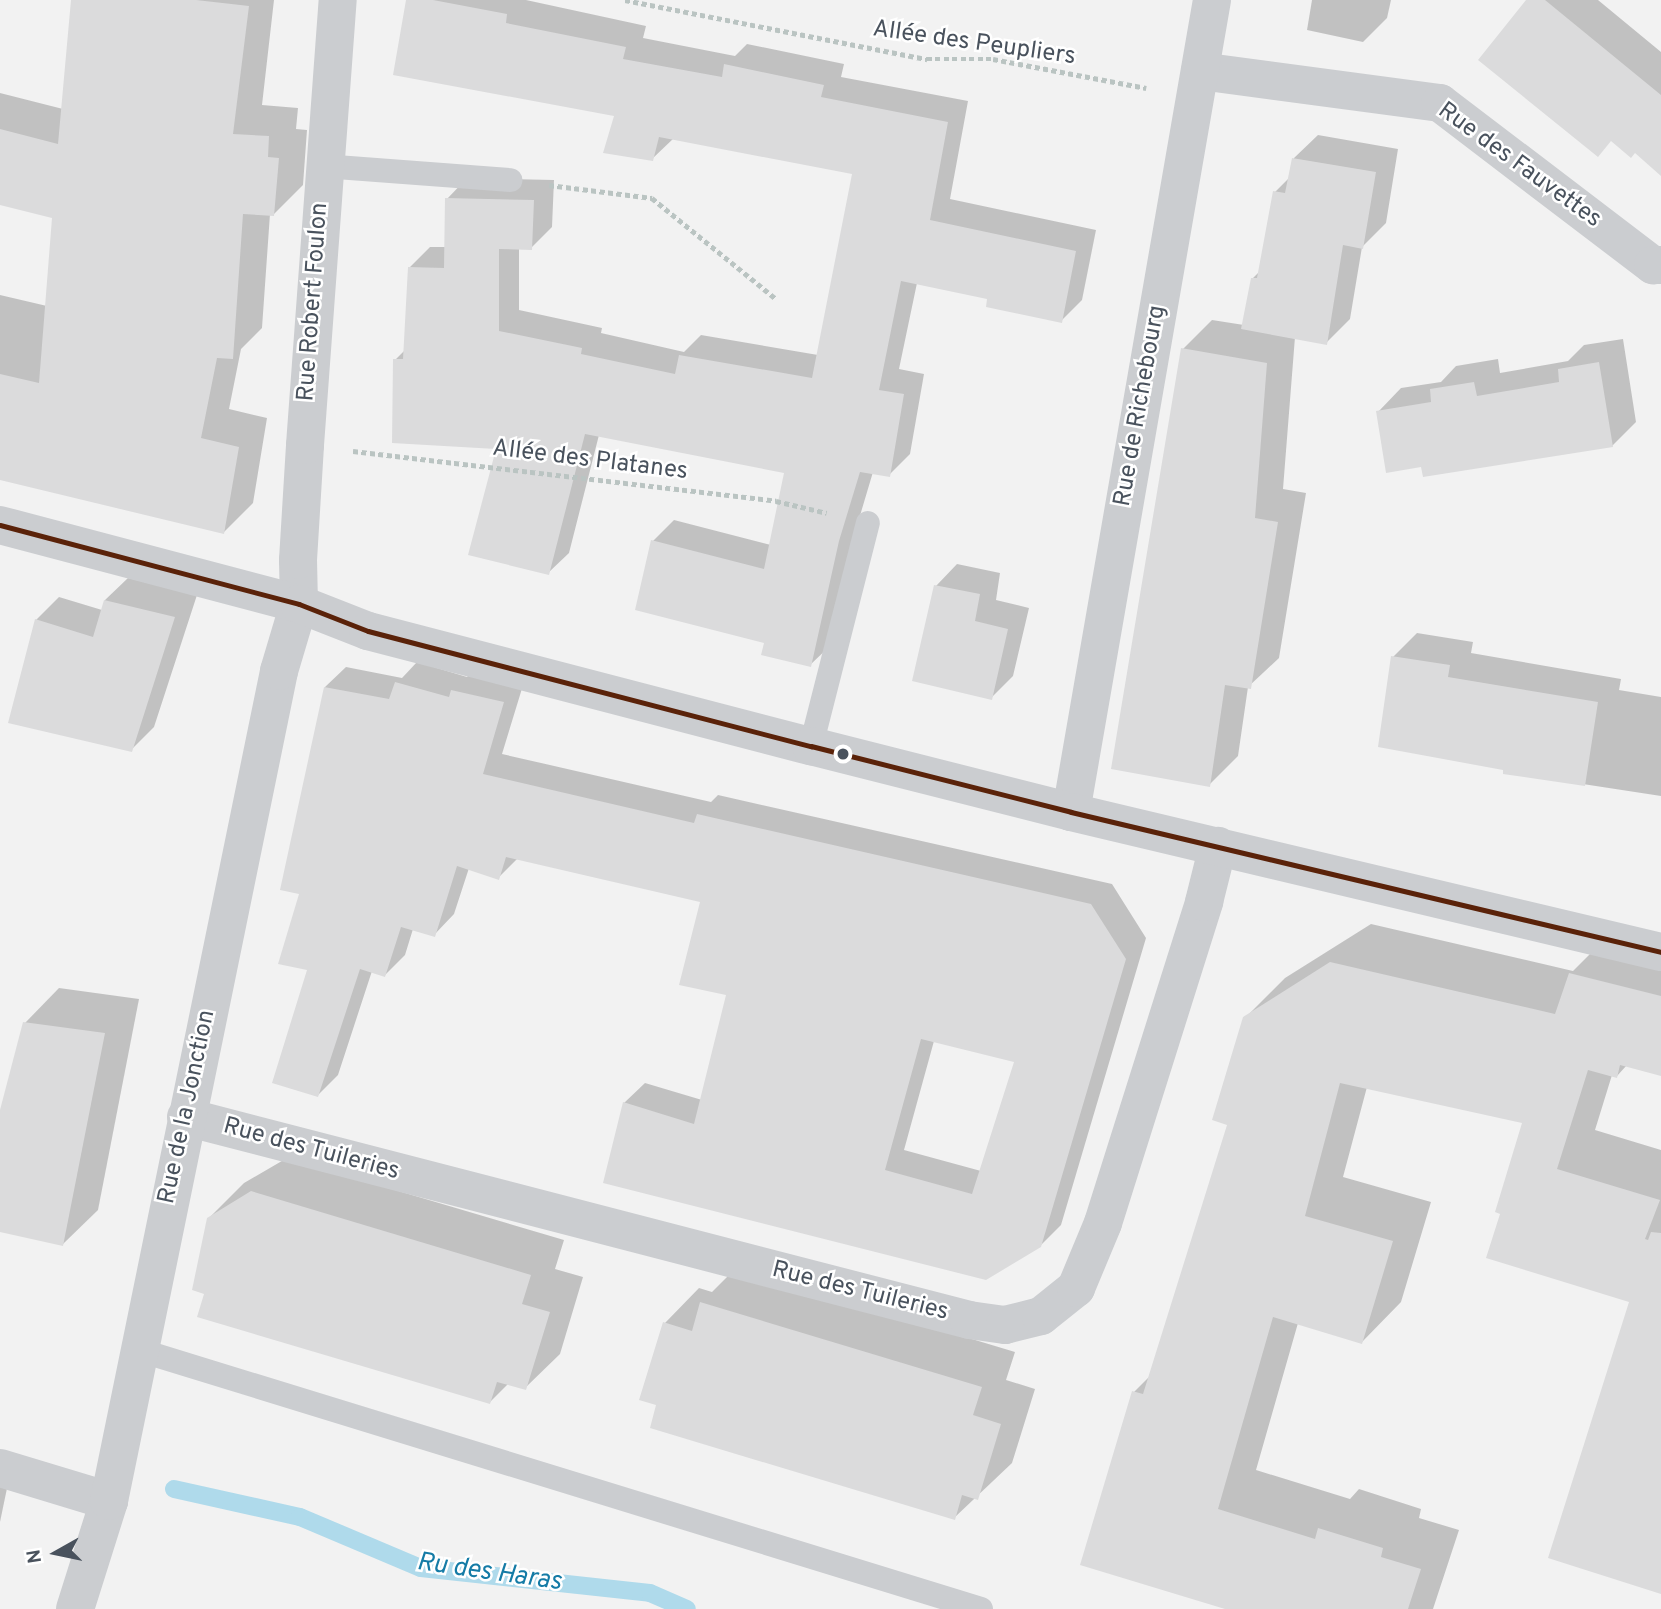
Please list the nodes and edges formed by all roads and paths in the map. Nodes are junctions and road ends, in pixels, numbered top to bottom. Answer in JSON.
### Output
{"nodes":[{"id":1,"x":338,"y":0,"type":"edge"},
{"id":2,"x":625,"y":0,"type":"edge"},
{"id":3,"x":1212,"y":0,"type":"edge"},
{"id":4,"x":1197,"y":84,"type":"junction"},
{"id":5,"x":323,"y":166,"type":"junction"},
{"id":6,"x":510,"y":180,"type":"joint"},
{"id":7,"x":1661,"y":265,"type":"edge"},
{"id":8,"x":775,"y":298,"type":"dead end"},
{"id":9,"x":305,"y":445,"type":"junction"},
{"id":10,"x":868,"y":523,"type":"joint"},
{"id":11,"x":0,"y":524,"type":"edge"},
{"id":12,"x":299,"y":604,"type":"junction"},
{"id":13,"x":811,"y":746,"type":"junction"},
{"id":14,"x":1071,"y":812,"type":"junction"},
{"id":15,"x":1218,"y":846,"type":"junction"},
{"id":16,"x":1661,"y":952,"type":"edge"},
{"id":17,"x":186,"y":1117,"type":"junction"},
{"id":18,"x":139,"y":1350,"type":"junction"},
{"id":19,"x":0,"y":1468,"type":"edge"},
{"id":20,"x":109,"y":1501,"type":"junction"},
{"id":21,"x":75,"y":1609,"type":"edge"},
{"id":22,"x":981,"y":1609,"type":"edge"}],
"edges":[{"from":1,"to":5,"type":"street","name":"Rue Robert Foulon"},
{"from":2,"to":4,"type":"path","name":"Allée des Peupliers"},
{"from":3,"to":4,"type":"street","name":"Rue de Richebourg"},
{"from":4,"to":7,"type":"street","name":"Rue des Fauvettes"},
{"from":4,"to":14,"type":"street","name":"Rue de Richebourg"},
{"from":5,"to":6,"type":"lane"},
{"from":5,"to":9,"type":"street","name":"Rue Robert Foulon"},
{"from":6,"to":8,"type":"path"},
{"from":9,"to":10,"type":"path","name":"Allée des Platanes"},
{"from":9,"to":12,"type":"street","name":"Rue Robert Foulon"},
{"from":10,"to":13,"type":"lane"},
{"from":11,"to":12,"type":"street"},
{"from":12,"to":13,"type":"street"},
{"from":12,"to":17,"type":"street","name":"Rue de la Jonction"},
{"from":13,"to":14,"type":"street"},
{"from":14,"to":15,"type":"street"},
{"from":15,"to":16,"type":"street"},
{"from":15,"to":17,"type":"street","name":"Rue des Tuileries"},
{"from":17,"to":18,"type":"street","name":"Rue de la Jonction"},
{"from":18,"to":20,"type":"street","name":"Rue de la Jonction"},
{"from":18,"to":22,"type":"lane"},
{"from":19,"to":20,"type":"street"},
{"from":20,"to":21,"type":"street","name":"Rue de la Jonction"}]}
